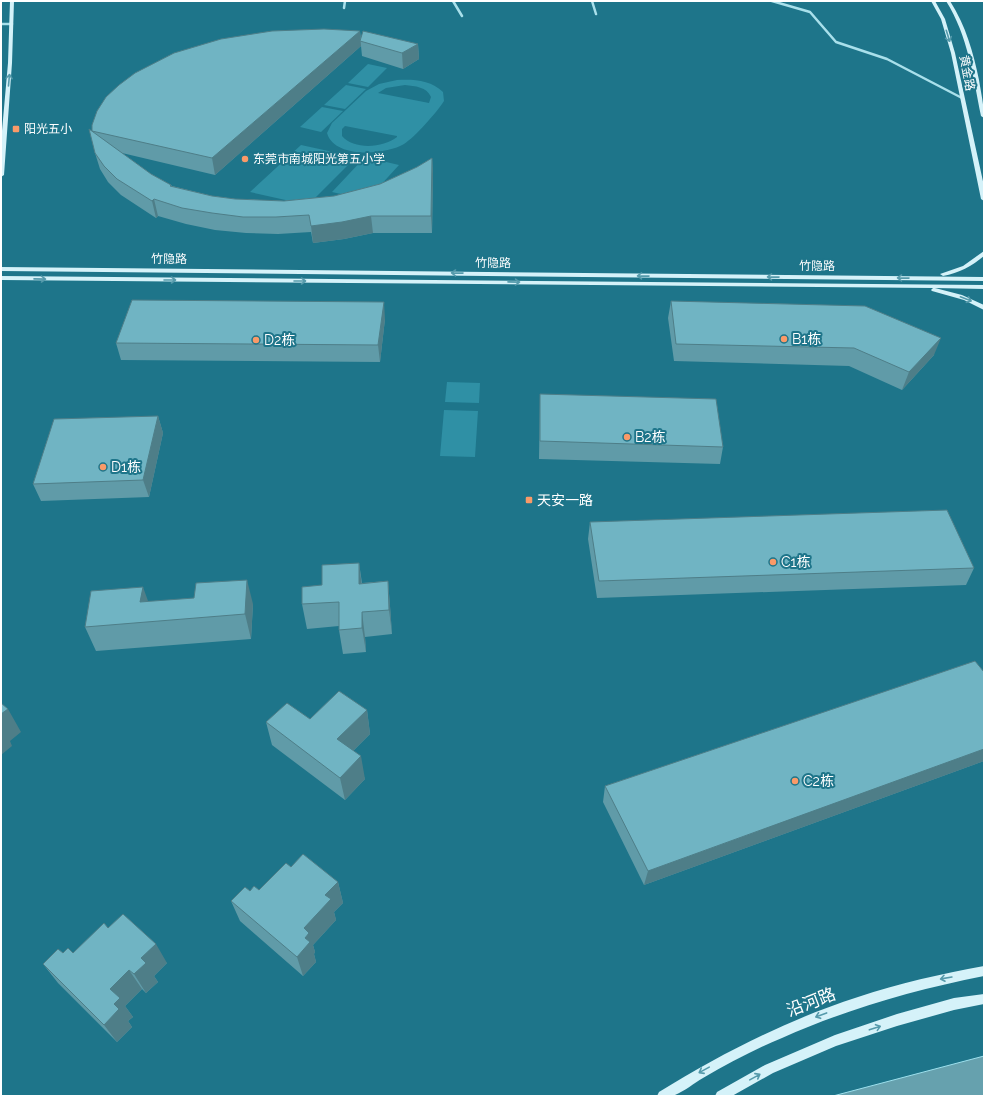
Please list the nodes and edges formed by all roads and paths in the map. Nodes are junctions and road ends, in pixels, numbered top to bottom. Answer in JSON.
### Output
{"nodes":[{"id":1,"x":12,"y":1,"type":"edge"},
{"id":2,"x":345,"y":1,"type":"edge"},
{"id":3,"x":453,"y":1,"type":"edge"},
{"id":4,"x":592,"y":1,"type":"edge"},
{"id":5,"x":772,"y":1,"type":"edge"},
{"id":6,"x":933,"y":1,"type":"edge"},
{"id":7,"x":948,"y":1,"type":"edge"},
{"id":8,"x":344,"y":8,"type":"dead end"},
{"id":9,"x":596,"y":14,"type":"dead end"},
{"id":10,"x":462,"y":16,"type":"dead end"},
{"id":11,"x":1,"y":24,"type":"edge"},
{"id":12,"x":12,"y":24,"type":"junction"},
{"id":13,"x":962,"y":98,"type":"junction"},
{"id":14,"x":984,"y":116,"type":"edge"},
{"id":15,"x":1,"y":175,"type":"edge"},
{"id":16,"x":984,"y":199,"type":"edge"},
{"id":17,"x":984,"y":254,"type":"edge"},
{"id":18,"x":1,"y":269,"type":"edge"},
{"id":19,"x":1,"y":278,"type":"edge"},
{"id":20,"x":920,"y":278,"type":"junction"},
{"id":21,"x":984,"y":279,"type":"edge"},
{"id":22,"x":919,"y":286,"type":"junction"},
{"id":23,"x":984,"y":287,"type":"edge"},
{"id":24,"x":984,"y":308,"type":"edge"},
{"id":25,"x":984,"y":971,"type":"edge"},
{"id":26,"x":984,"y":999,"type":"edge"},
{"id":27,"x":663,"y":1096,"type":"edge"},
{"id":28,"x":721,"y":1096,"type":"edge"}],
"edges":[{"from":1,"to":12,"type":"street"},
{"from":2,"to":8,"type":"street"},
{"from":3,"to":10,"type":"street"},
{"from":4,"to":9,"type":"street"},
{"from":5,"to":13,"type":"street"},
{"from":6,"to":13,"type":"street","name":"黄金路","one_way":true},
{"from":7,"to":14,"type":"street","name":"黄金路"},
{"from":11,"to":12,"type":"street"},
{"from":15,"to":12,"type":"street","one_way":true},
{"from":13,"to":16,"type":"street","name":"黄金路"},
{"from":17,"to":20,"type":"street"},
{"from":20,"to":18,"type":"street","name":"竹隐路","one_way":true},
{"from":19,"to":22,"type":"street","name":"竹隐路","one_way":true},
{"from":20,"to":21,"type":"street","name":"竹隐路"},
{"from":22,"to":23,"type":"street","name":"竹隐路"},
{"from":22,"to":24,"type":"street","one_way":true},
{"from":25,"to":27,"type":"street","name":"沿河路","one_way":true},
{"from":28,"to":26,"type":"street","one_way":true}]}
